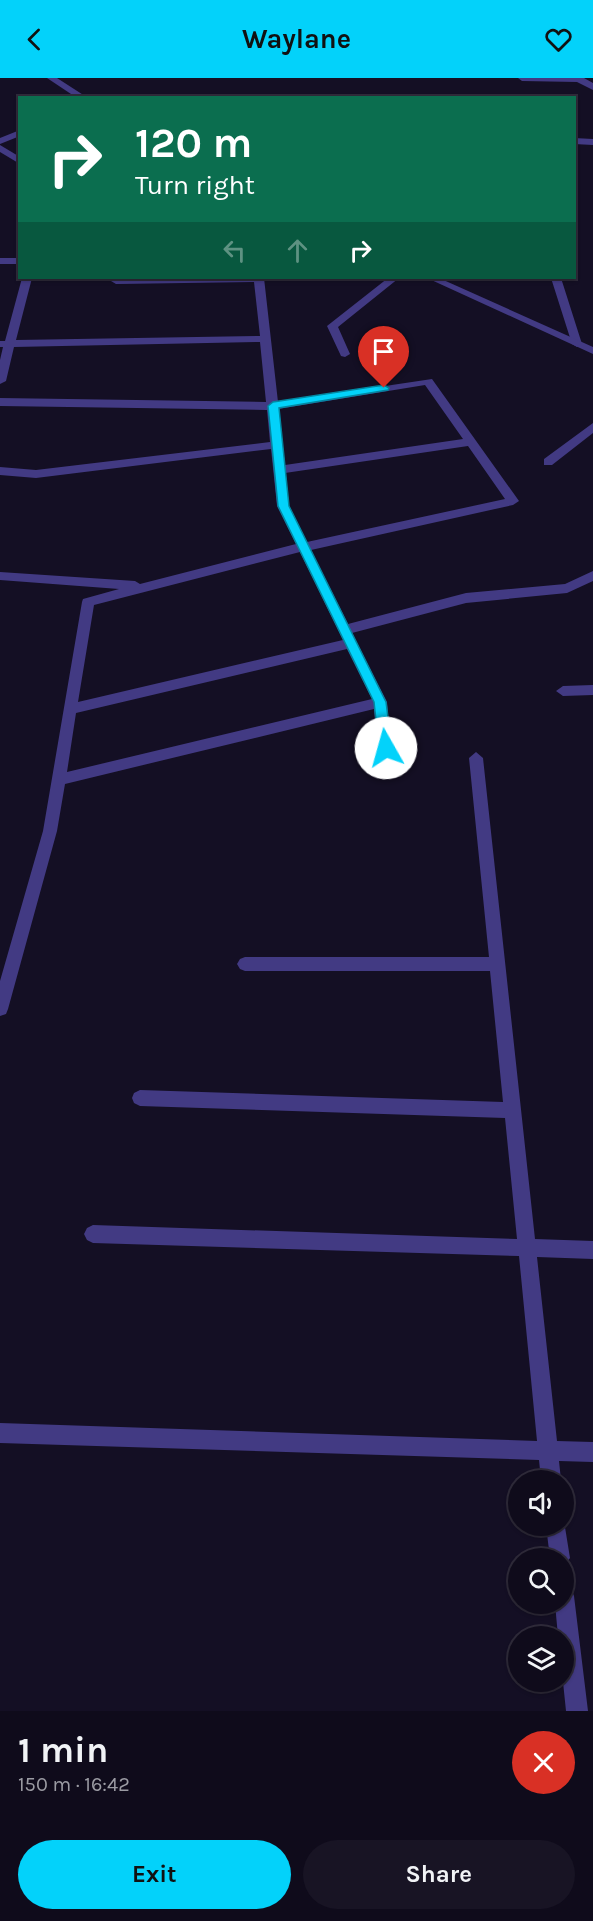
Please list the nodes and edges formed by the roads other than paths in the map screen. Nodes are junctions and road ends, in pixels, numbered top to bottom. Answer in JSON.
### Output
{"nodes":[{"id":1,"x":51,"y":78,"type":"edge"},
{"id":2,"x":522,"y":78,"type":"edge"},
{"id":3,"x":593,"y":87,"type":"edge"},
{"id":4,"x":81,"y":96,"type":"edge"},
{"id":5,"x":18,"y":134,"type":"edge"},
{"id":6,"x":0,"y":141,"type":"edge"},
{"id":7,"x":576,"y":141,"type":"edge"},
{"id":8,"x":593,"y":141,"type":"edge"},
{"id":9,"x":0,"y":148,"type":"edge"},
{"id":10,"x":18,"y":160,"type":"edge"},
{"id":11,"x":0,"y":261,"type":"edge"},
{"id":12,"x":18,"y":261,"type":"edge"},
{"id":13,"x":27,"y":279,"type":"edge"},
{"id":14,"x":211,"y":279,"type":"edge"},
{"id":15,"x":259,"y":279,"type":"edge"},
{"id":16,"x":393,"y":279,"type":"edge"},
{"id":17,"x":434,"y":279,"type":"edge"},
{"id":18,"x":556,"y":279,"type":"edge"},
{"id":19,"x":116,"y":281,"type":"dead end"},
{"id":20,"x":266,"y":339,"type":"junction"},
{"id":21,"x":5,"y":344,"type":"edge"},
{"id":22,"x":577,"y":344,"type":"junction"},
{"id":23,"x":593,"y":351,"type":"edge"},
{"id":24,"x":345,"y":354,"type":"dead end"},
{"id":25,"x":0,"y":381,"type":"edge"},
{"id":26,"x":0,"y":402,"type":"edge"},
{"id":27,"x":273,"y":406,"type":"junction"},
{"id":28,"x":593,"y":427,"type":"edge"},
{"id":29,"x":471,"y":442,"type":"junction"},
{"id":30,"x":277,"y":445,"type":"junction"},
{"id":31,"x":548,"y":462,"type":"dead end"},
{"id":32,"x":280,"y":470,"type":"junction"},
{"id":33,"x":0,"y":471,"type":"edge"},
{"id":34,"x":303,"y":547,"type":"junction"},
{"id":35,"x":593,"y":575,"type":"edge"},
{"id":36,"x":0,"y":576,"type":"edge"},
{"id":37,"x":147,"y":588,"type":"junction"},
{"id":38,"x":345,"y":630,"type":"junction"},
{"id":39,"x":352,"y":643,"type":"junction"},
{"id":40,"x":593,"y":690,"type":"edge"},
{"id":41,"x":563,"y":691,"type":"dead end"},
{"id":42,"x":380,"y":702,"type":"junction"},
{"id":43,"x":71,"y":709,"type":"junction"},
{"id":44,"x":385,"y":758,"type":"dead end"},
{"id":45,"x":476,"y":758,"type":"dead end"},
{"id":46,"x":58,"y":780,"type":"junction"},
{"id":47,"x":245,"y":964,"type":"dead end"},
{"id":48,"x":497,"y":964,"type":"junction"},
{"id":49,"x":0,"y":1009,"type":"edge"},
{"id":50,"x":140,"y":1098,"type":"dead end"},
{"id":51,"x":513,"y":1110,"type":"junction"},
{"id":52,"x":93,"y":1234,"type":"dead end"},
{"id":53,"x":527,"y":1248,"type":"junction"},
{"id":54,"x":593,"y":1250,"type":"edge"},
{"id":55,"x":0,"y":1433,"type":"edge"},
{"id":56,"x":548,"y":1451,"type":"junction"},
{"id":57,"x":593,"y":1452,"type":"edge"},
{"id":58,"x":550,"y":1470,"type":"edge"},
{"id":59,"x":566,"y":1614,"type":"edge"},
{"id":60,"x":577,"y":1711,"type":"edge"}],
"edges":[{"from":1,"to":4,"type":"street"},
{"from":2,"to":3,"type":"street"},
{"from":5,"to":6,"type":"street"},
{"from":7,"to":8,"type":"street"},
{"from":9,"to":10,"type":"street"},
{"from":11,"to":12,"type":"street"},
{"from":13,"to":21,"type":"street"},
{"from":14,"to":19,"type":"street"},
{"from":15,"to":20,"type":"street"},
{"from":16,"to":24,"type":"street"},
{"from":17,"to":22,"type":"street"},
{"from":18,"to":22,"type":"street"},
{"from":20,"to":21,"type":"street"},
{"from":20,"to":27,"type":"street"},
{"from":21,"to":25,"type":"street"},
{"from":22,"to":23,"type":"street"},
{"from":26,"to":27,"type":"street"},
{"from":27,"to":29,"type":"street"},
{"from":27,"to":30,"type":"street"},
{"from":28,"to":31,"type":"street"},
{"from":29,"to":32,"type":"street"},
{"from":29,"to":34,"type":"street"},
{"from":30,"to":32,"type":"street"},
{"from":30,"to":33,"type":"street"},
{"from":32,"to":34,"type":"street"},
{"from":34,"to":37,"type":"street"},
{"from":34,"to":38,"type":"street"},
{"from":35,"to":38,"type":"street"},
{"from":36,"to":37,"type":"street"},
{"from":37,"to":43,"type":"street"},
{"from":38,"to":39,"type":"street"},
{"from":39,"to":42,"type":"street"},
{"from":39,"to":43,"type":"street"},
{"from":40,"to":41,"type":"street"},
{"from":42,"to":44,"type":"street"},
{"from":42,"to":46,"type":"street"},
{"from":43,"to":46,"type":"street"},
{"from":45,"to":48,"type":"street"},
{"from":46,"to":49,"type":"street"},
{"from":47,"to":48,"type":"street"},
{"from":48,"to":51,"type":"street"},
{"from":50,"to":51,"type":"street"},
{"from":51,"to":53,"type":"street"},
{"from":52,"to":53,"type":"street"},
{"from":53,"to":54,"type":"street"},
{"from":53,"to":56,"type":"street"},
{"from":55,"to":56,"type":"street"},
{"from":56,"to":57,"type":"street"},
{"from":56,"to":58,"type":"street"},
{"from":59,"to":60,"type":"street"}]}
